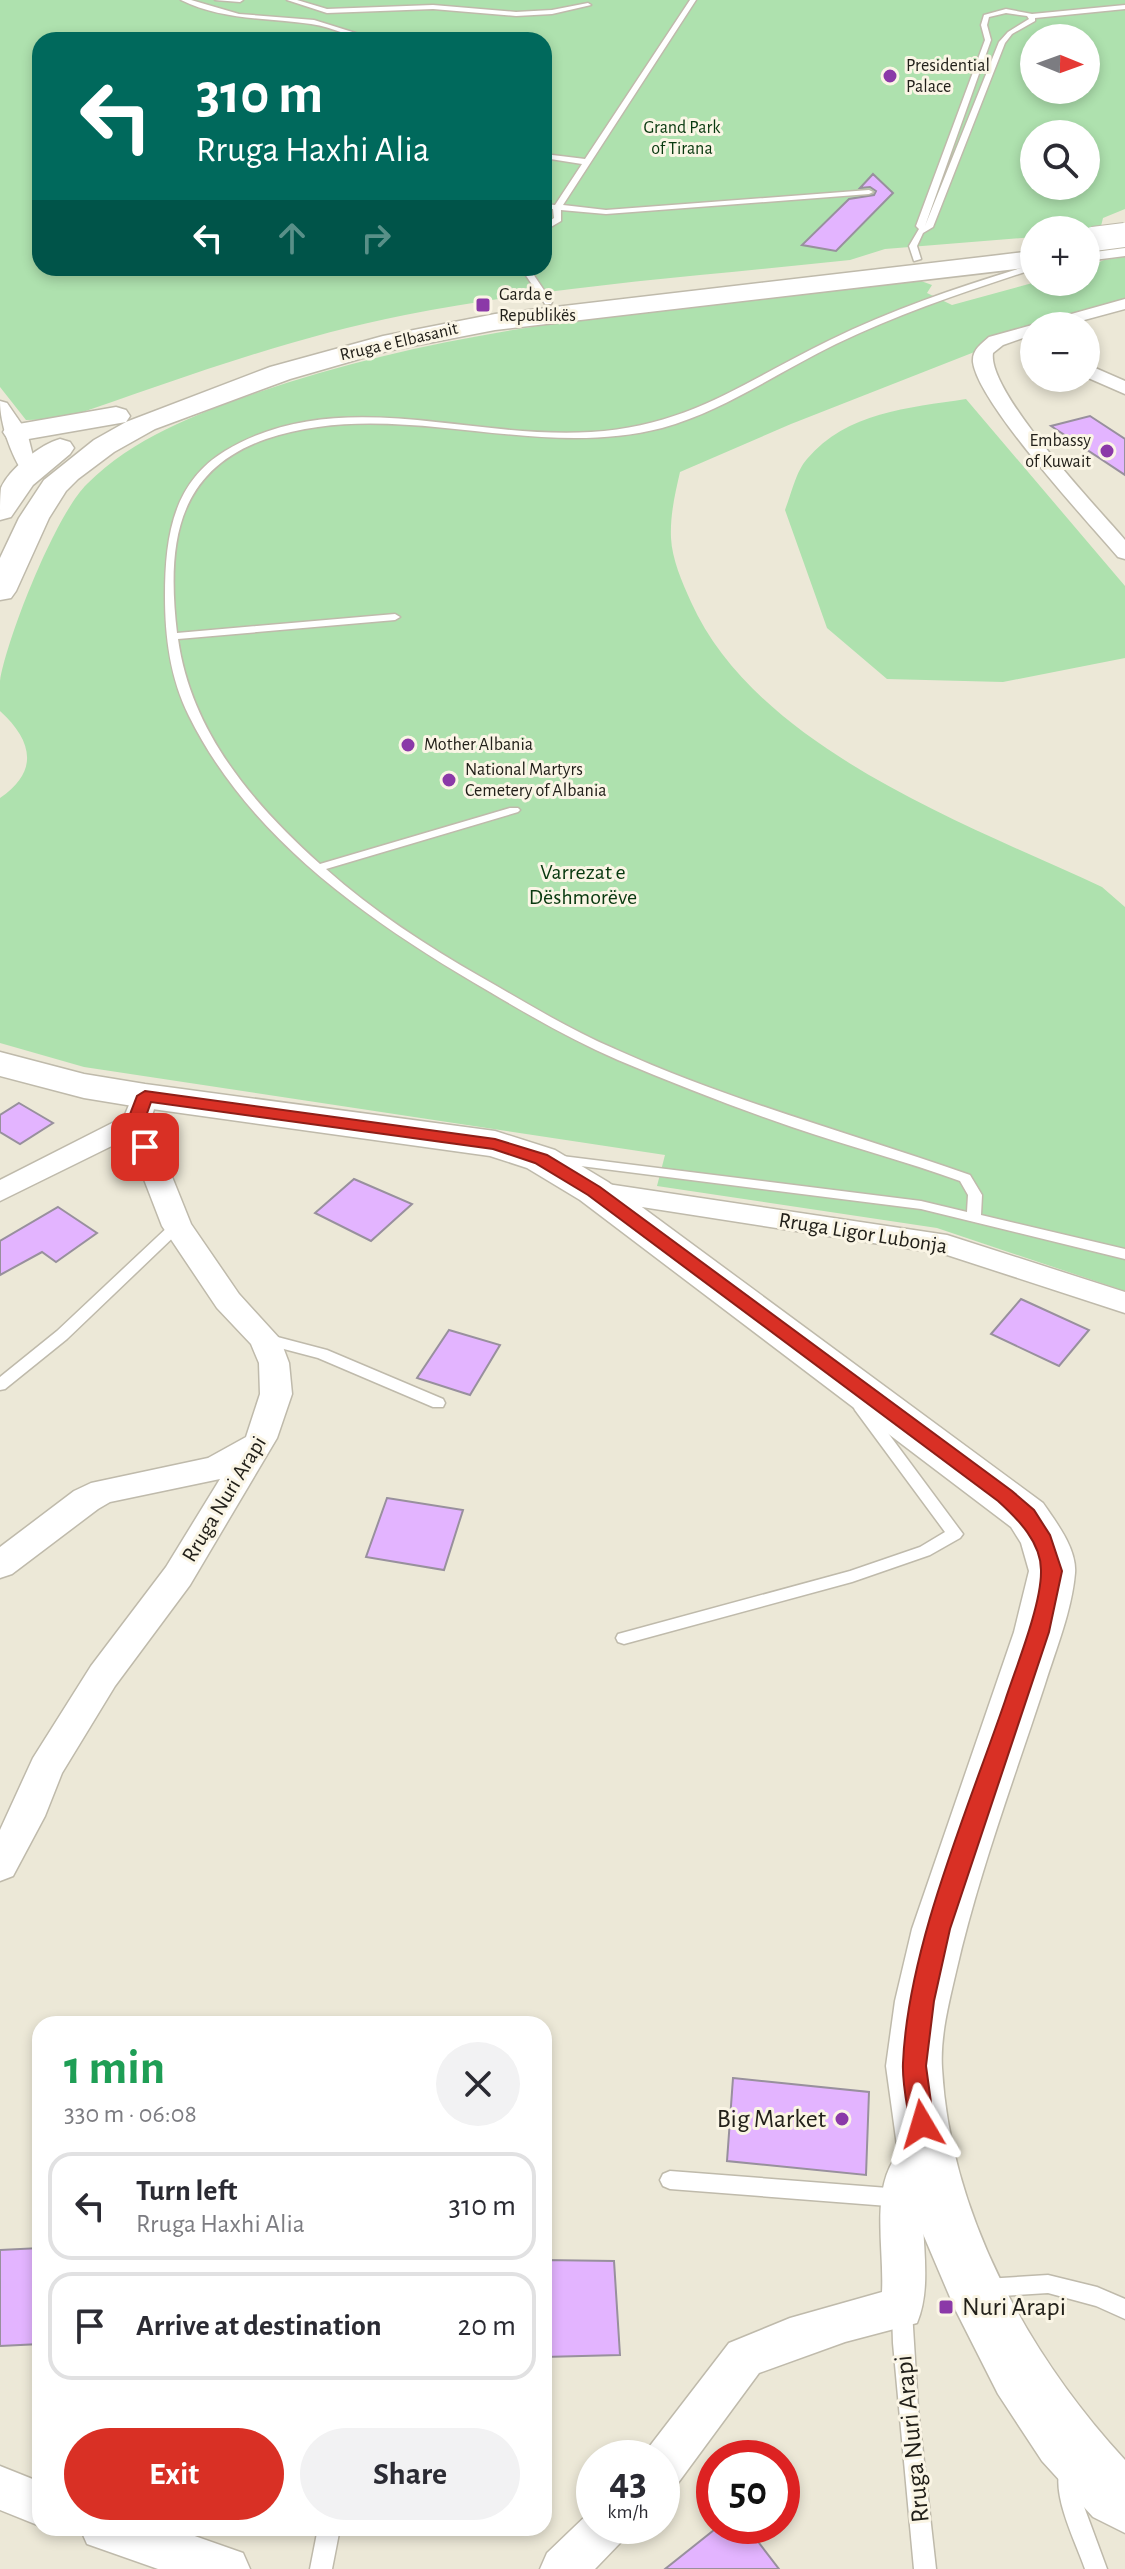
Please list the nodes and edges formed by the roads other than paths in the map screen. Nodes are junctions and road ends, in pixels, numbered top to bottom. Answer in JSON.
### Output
{"nodes":[{"id":1,"x":184,"y":0,"type":"edge"},
{"id":2,"x":218,"y":0,"type":"edge"},
{"id":3,"x":238,"y":0,"type":"edge"},
{"id":4,"x":290,"y":0,"type":"edge"},
{"id":5,"x":693,"y":0,"type":"edge"},
{"id":6,"x":588,"y":5,"type":"dead end"},
{"id":7,"x":1125,"y":9,"type":"edge"},
{"id":8,"x":225,"y":13,"type":"junction"},
{"id":9,"x":1033,"y":18,"type":"junction"},
{"id":10,"x":348,"y":32,"type":"edge"},
{"id":11,"x":552,"y":157,"type":"edge"},
{"id":12,"x":587,"y":162,"type":"junction"},
{"id":13,"x":869,"y":192,"type":"dead end"},
{"id":14,"x":552,"y":207,"type":"edge"},
{"id":15,"x":557,"y":208,"type":"junction"},
{"id":16,"x":1125,"y":217,"type":"edge"},
{"id":17,"x":552,"y":223,"type":"edge"},
{"id":18,"x":924,"y":229,"type":"junction"},
{"id":19,"x":1107,"y":243,"type":"edge"},
{"id":20,"x":1020,"y":248,"type":"edge"},
{"id":21,"x":917,"y":259,"type":"junction"},
{"id":22,"x":1020,"y":263,"type":"edge"},
{"id":23,"x":1020,"y":268,"type":"edge"},
{"id":24,"x":530,"y":276,"type":"edge"},
{"id":25,"x":965,"y":278,"type":"junction"},
{"id":26,"x":548,"y":302,"type":"junction"},
{"id":27,"x":1125,"y":304,"type":"edge"},
{"id":28,"x":1094,"y":312,"type":"edge"},
{"id":29,"x":1020,"y":332,"type":"edge"},
{"id":30,"x":1100,"y":376,"type":"edge"},
{"id":31,"x":1125,"y":388,"type":"edge"},
{"id":32,"x":0,"y":407,"type":"edge"},
{"id":33,"x":116,"y":416,"type":"junction"},
{"id":34,"x":17,"y":432,"type":"junction"},
{"id":35,"x":31,"y":470,"type":"junction"},
{"id":36,"x":0,"y":511,"type":"edge"},
{"id":37,"x":1125,"y":553,"type":"edge"},
{"id":38,"x":0,"y":591,"type":"edge"},
{"id":39,"x":395,"y":617,"type":"dead end"},
{"id":40,"x":171,"y":637,"type":"junction"},
{"id":41,"x":514,"y":810,"type":"dead end"},
{"id":42,"x":319,"y":868,"type":"junction"},
{"id":43,"x":0,"y":1064,"type":"edge"},
{"id":44,"x":140,"y":1109,"type":"junction"},
{"id":45,"x":541,"y":1159,"type":"junction"},
{"id":46,"x":594,"y":1191,"type":"junction"},
{"id":47,"x":0,"y":1192,"type":"edge"},
{"id":48,"x":974,"y":1218,"type":"junction"},
{"id":49,"x":177,"y":1226,"type":"junction"},
{"id":50,"x":1125,"y":1254,"type":"edge"},
{"id":51,"x":1125,"y":1303,"type":"edge"},
{"id":52,"x":265,"y":1339,"type":"junction"},
{"id":53,"x":832,"y":1370,"type":"junction"},
{"id":54,"x":0,"y":1385,"type":"edge"},
{"id":55,"x":438,"y":1403,"type":"dead end"},
{"id":56,"x":254,"y":1446,"type":"junction"},
{"id":57,"x":0,"y":1565,"type":"edge"},
{"id":58,"x":624,"y":1638,"type":"dead end"},
{"id":59,"x":0,"y":1865,"type":"edge"},
{"id":60,"x":926,"y":2153,"type":"junction"},
{"id":61,"x":670,"y":2180,"type":"dead end"},
{"id":62,"x":901,"y":2198,"type":"junction"},
{"id":63,"x":976,"y":2289,"type":"junction"},
{"id":64,"x":902,"y":2308,"type":"junction"},
{"id":65,"x":1125,"y":2309,"type":"edge"},
{"id":66,"x":1064,"y":2439,"type":"junction"},
{"id":67,"x":680,"y":2443,"type":"edge"},
{"id":68,"x":0,"y":2488,"type":"edge"},
{"id":69,"x":32,"y":2501,"type":"edge"},
{"id":70,"x":1125,"y":2502,"type":"edge"},
{"id":71,"x":127,"y":2536,"type":"edge"},
{"id":72,"x":327,"y":2536,"type":"edge"},
{"id":73,"x":587,"y":2544,"type":"edge"},
{"id":74,"x":227,"y":2569,"type":"edge"},
{"id":75,"x":321,"y":2569,"type":"edge"},
{"id":76,"x":563,"y":2569,"type":"edge"},
{"id":77,"x":925,"y":2569,"type":"edge"},
{"id":78,"x":1096,"y":2569,"type":"edge"}],
"edges":[{"from":1,"to":8,"type":"lane"},
{"from":2,"to":3,"type":"lane"},
{"from":3,"to":8,"type":"lane"},
{"from":4,"to":6,"type":"lane"},
{"from":5,"to":12,"type":"lane"},
{"from":7,"to":9,"type":"lane"},
{"from":8,"to":10,"type":"lane"},
{"from":9,"to":18,"type":"lane"},
{"from":9,"to":18,"type":"lane"},
{"from":11,"to":12,"type":"lane"},
{"from":12,"to":15,"type":"lane"},
{"from":13,"to":15,"type":"lane"},
{"from":14,"to":15,"type":"lane"},
{"from":15,"to":17,"type":"lane"},
{"from":16,"to":19,"type":"main road"},
{"from":18,"to":21,"type":"lane"},
{"from":20,"to":21,"type":"main road","name":"Rruga e Elbasanit"},
{"from":21,"to":26,"type":"main road","name":"Rruga e Elbasanit"},
{"from":22,"to":25,"type":"main road","name":"Rruga e Elbasanit"},
{"from":23,"to":25,"type":"lane"},
{"from":24,"to":26,"type":"lane"},
{"from":25,"to":38,"type":"main road","name":"Rruga e Elbasanit"},
{"from":25,"to":40,"type":"lane"},
{"from":26,"to":33,"type":"main road","name":"Rruga e Elbasanit"},
{"from":27,"to":28,"type":"street"},
{"from":29,"to":37,"type":"street"},
{"from":30,"to":31,"type":"street"},
{"from":32,"to":34,"type":"street"},
{"from":33,"to":34,"type":"main road"},
{"from":33,"to":35,"type":"main road","name":"Rruga e Elbasanit"},
{"from":34,"to":35,"type":"street"},
{"from":35,"to":36,"type":"main road","name":"Rruga e Elbasanit"},
{"from":39,"to":40,"type":"lane"},
{"from":40,"to":42,"type":"lane"},
{"from":41,"to":42,"type":"lane"},
{"from":42,"to":48,"type":"lane"},
{"from":43,"to":44,"type":"main road"},
{"from":44,"to":45,"type":"main road"},
{"from":44,"to":47,"type":"street"},
{"from":44,"to":49,"type":"street","name":"Rruga Nuri Arapi"},
{"from":45,"to":46,"type":"main road"},
{"from":45,"to":48,"type":"lane"},
{"from":46,"to":51,"type":"street","name":"Rruga Ligor Lubonja"},
{"from":46,"to":53,"type":"main road"},
{"from":48,"to":50,"type":"lane"},
{"from":49,"to":52,"type":"street","name":"Rruga Nuri Arapi"},
{"from":49,"to":54,"type":"lane"},
{"from":52,"to":55,"type":"lane"},
{"from":52,"to":56,"type":"street","name":"Rruga Nuri Arapi"},
{"from":53,"to":58,"type":"lane"},
{"from":53,"to":60,"type":"main road"},
{"from":56,"to":57,"type":"street"},
{"from":56,"to":59,"type":"street","name":"Rruga Nuri Arapi"},
{"from":60,"to":62,"type":"street","name":"Rruga Nuri Arapi"},
{"from":60,"to":63,"type":"main road"},
{"from":61,"to":62,"type":"lane"},
{"from":62,"to":64,"type":"street","name":"Rruga Nuri Arapi"},
{"from":63,"to":65,"type":"lane"},
{"from":63,"to":66,"type":"main road"},
{"from":64,"to":67,"type":"street"},
{"from":64,"to":77,"type":"lane","name":"Rruga Nuri Arapi"},
{"from":66,"to":70,"type":"main road"},
{"from":66,"to":78,"type":"lane"},
{"from":68,"to":69,"type":"street"},
{"from":71,"to":74,"type":"street"},
{"from":72,"to":75,"type":"lane"},
{"from":73,"to":76,"type":"street"}]}
